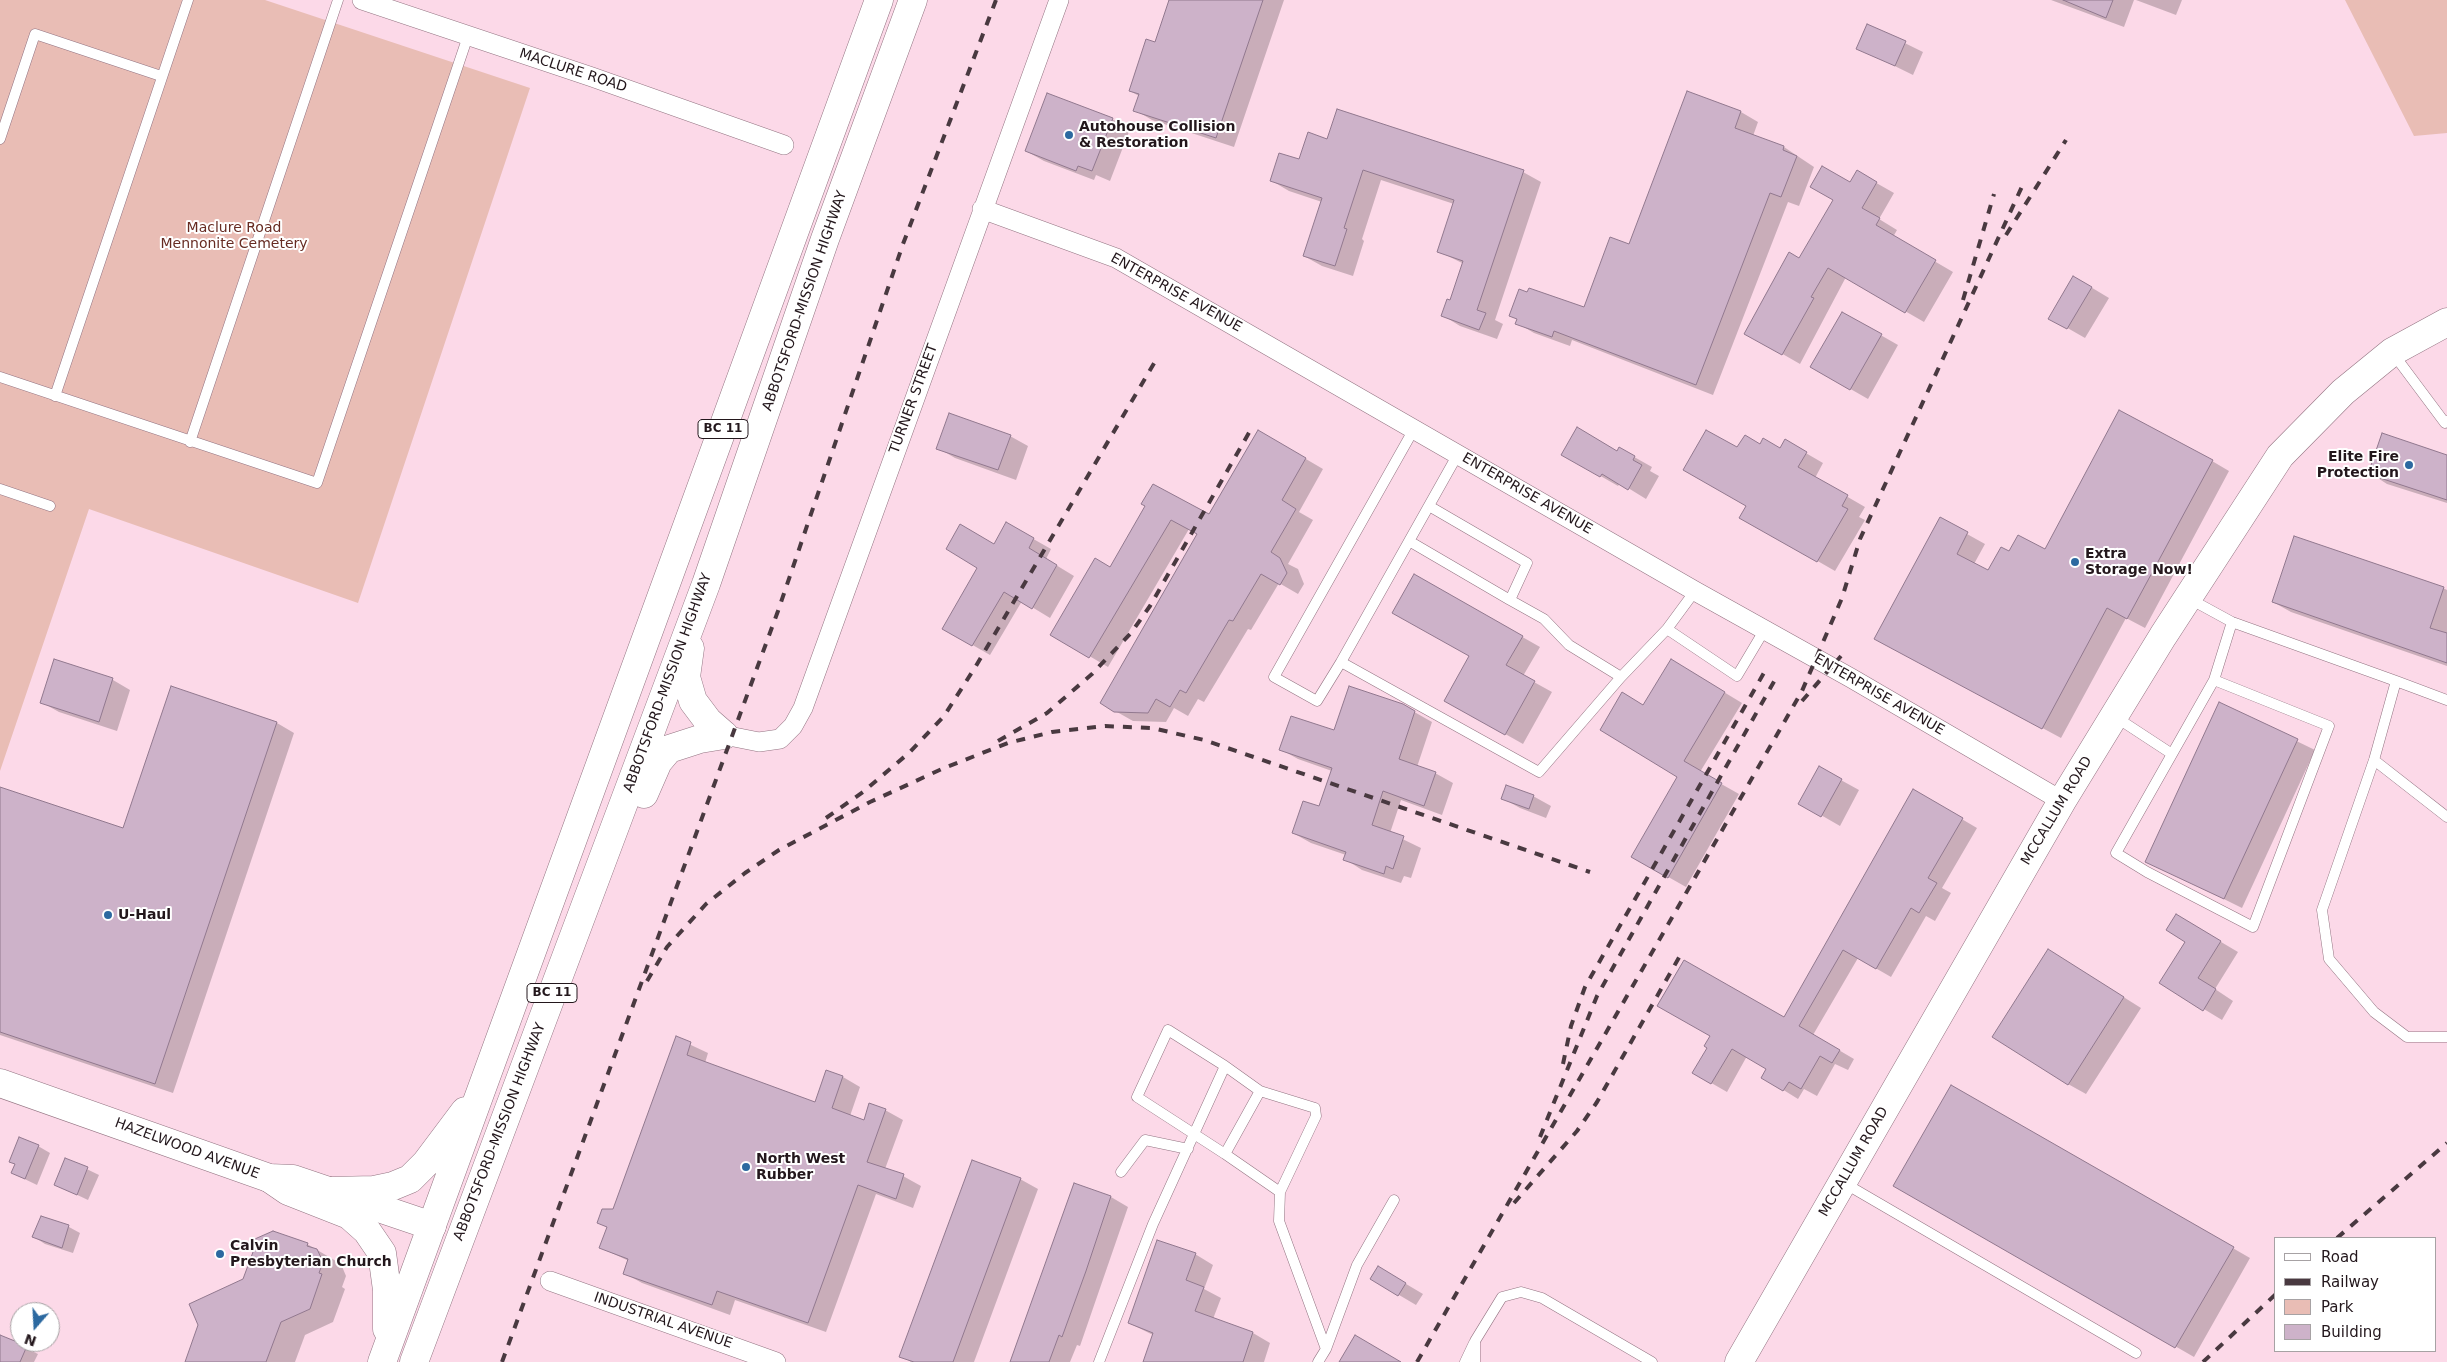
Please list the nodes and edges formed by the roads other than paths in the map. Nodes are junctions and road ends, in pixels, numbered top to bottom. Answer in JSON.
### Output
{"nodes":[{"id":1,"x":188,"y":0,"type":"edge"},
{"id":2,"x":338,"y":0,"type":"edge"},
{"id":3,"x":362,"y":0,"type":"edge"},
{"id":4,"x":880,"y":0,"type":"edge"},
{"id":5,"x":913,"y":0,"type":"edge"},
{"id":6,"x":1059,"y":0,"type":"edge"},
{"id":7,"x":468,"y":36,"type":"junction"},
{"id":8,"x":161,"y":76,"type":"junction"},
{"id":9,"x":0,"y":139,"type":"edge"},
{"id":10,"x":784,"y":145,"type":"dead end"},
{"id":11,"x":982,"y":209,"type":"junction"},
{"id":12,"x":2445,"y":320,"type":"edge"},
{"id":13,"x":2392,"y":352,"type":"junction"},
{"id":14,"x":0,"y":377,"type":"edge"},
{"id":15,"x":55,"y":396,"type":"junction"},
{"id":16,"x":2447,"y":421,"type":"edge"},
{"id":17,"x":1414,"y":429,"type":"junction"},
{"id":18,"x":190,"y":442,"type":"junction"},
{"id":19,"x":1458,"y":454,"type":"junction"},
{"id":20,"x":0,"y":489,"type":"edge"},
{"id":21,"x":50,"y":506,"type":"dead end"},
{"id":22,"x":1428,"y":506,"type":"junction"},
{"id":23,"x":1409,"y":541,"type":"junction"},
{"id":24,"x":706,"y":584,"type":"junction"},
{"id":25,"x":1695,"y":591,"type":"junction"},
{"id":26,"x":2187,"y":598,"type":"junction"},
{"id":27,"x":1510,"y":600,"type":"junction"},
{"id":28,"x":2232,"y":622,"type":"junction"},
{"id":29,"x":1667,"y":629,"type":"junction"},
{"id":30,"x":1765,"y":629,"type":"junction"},
{"id":31,"x":1342,"y":662,"type":"junction"},
{"id":32,"x":1622,"y":677,"type":"junction"},
{"id":33,"x":2214,"y":680,"type":"junction"},
{"id":34,"x":2396,"y":681,"type":"junction"},
{"id":35,"x":2447,"y":700,"type":"edge"},
{"id":36,"x":2114,"y":716,"type":"junction"},
{"id":37,"x":724,"y":735,"type":"junction"},
{"id":38,"x":2172,"y":754,"type":"junction"},
{"id":39,"x":2374,"y":760,"type":"junction"},
{"id":40,"x":2062,"y":801,"type":"junction"},
{"id":41,"x":2447,"y":817,"type":"edge"},
{"id":42,"x":2447,"y":1036,"type":"edge"},
{"id":43,"x":1225,"y":1066,"type":"junction"},
{"id":44,"x":0,"y":1082,"type":"edge"},
{"id":45,"x":482,"y":1088,"type":"junction"},
{"id":46,"x":1260,"y":1092,"type":"junction"},
{"id":47,"x":509,"y":1108,"type":"junction"},
{"id":48,"x":1195,"y":1134,"type":"junction"},
{"id":49,"x":1188,"y":1149,"type":"junction"},
{"id":50,"x":1225,"y":1154,"type":"junction"},
{"id":51,"x":1121,"y":1172,"type":"dead end"},
{"id":52,"x":269,"y":1178,"type":"junction"},
{"id":53,"x":1843,"y":1182,"type":"junction"},
{"id":54,"x":331,"y":1192,"type":"junction"},
{"id":55,"x":1280,"y":1192,"type":"junction"},
{"id":56,"x":1394,"y":1200,"type":"dead end"},
{"id":57,"x":432,"y":1226,"type":"junction"},
{"id":58,"x":446,"y":1274,"type":"junction"},
{"id":59,"x":550,"y":1281,"type":"dead end"},
{"id":60,"x":1475,"y":1341,"type":"junction"},
{"id":61,"x":1326,"y":1349,"type":"junction"},
{"id":62,"x":2136,"y":1353,"type":"dead end"},
{"id":63,"x":385,"y":1354,"type":"edge"},
{"id":64,"x":414,"y":1362,"type":"edge"},
{"id":65,"x":776,"y":1362,"type":"edge"},
{"id":66,"x":1100,"y":1362,"type":"edge"},
{"id":67,"x":1318,"y":1362,"type":"edge"},
{"id":68,"x":1465,"y":1362,"type":"edge"},
{"id":69,"x":1475,"y":1362,"type":"edge"},
{"id":70,"x":1652,"y":1362,"type":"edge"},
{"id":71,"x":1739,"y":1362,"type":"edge"}],
"edges":[{"from":1,"to":8,"type":"lane"},
{"from":2,"to":18,"type":"lane"},
{"from":3,"to":7,"type":"street","name":"MACLURE ROAD"},
{"from":4,"to":45,"type":"main road","number":"BC 11"},
{"from":5,"to":24,"type":"main road","name":"ABBOTSFORD-MISSION HIGHWAY","number":"BC 11"},
{"from":6,"to":11,"type":"street","name":"TURNER STREET"},
{"from":7,"to":10,"type":"street","name":"MACLURE ROAD"},
{"from":7,"to":18,"type":"lane"},
{"from":8,"to":9,"type":"lane"},
{"from":8,"to":15,"type":"lane"},
{"from":11,"to":17,"type":"street","name":"ENTERPRISE AVENUE"},
{"from":11,"to":37,"type":"street","name":"TURNER STREET"},
{"from":12,"to":13,"type":"main road","name":"MCCALLUM ROAD"},
{"from":13,"to":16,"type":"lane"},
{"from":13,"to":26,"type":"main road","name":"MCCALLUM ROAD"},
{"from":14,"to":15,"type":"lane"},
{"from":15,"to":18,"type":"lane"},
{"from":17,"to":19,"type":"street","name":"ENTERPRISE AVENUE"},
{"from":17,"to":31,"type":"lane"},
{"from":19,"to":22,"type":"lane"},
{"from":19,"to":25,"type":"street","name":"ENTERPRISE AVENUE"},
{"from":20,"to":21,"type":"lane"},
{"from":22,"to":23,"type":"lane"},
{"from":22,"to":27,"type":"lane"},
{"from":23,"to":27,"type":"lane"},
{"from":23,"to":31,"type":"lane"},
{"from":24,"to":37,"type":"main road"},
{"from":24,"to":47,"type":"main road","name":"ABBOTSFORD-MISSION HIGHWAY","number":"BC 11"},
{"from":25,"to":29,"type":"lane"},
{"from":25,"to":30,"type":"street","name":"ENTERPRISE AVENUE"},
{"from":26,"to":28,"type":"lane"},
{"from":26,"to":36,"type":"main road","name":"MCCALLUM ROAD"},
{"from":27,"to":32,"type":"lane"},
{"from":28,"to":33,"type":"lane"},
{"from":28,"to":34,"type":"lane"},
{"from":29,"to":30,"type":"lane"},
{"from":29,"to":32,"type":"lane"},
{"from":30,"to":40,"type":"street","name":"ENTERPRISE AVENUE"},
{"from":31,"to":32,"type":"lane"},
{"from":33,"to":38,"type":"lane"},
{"from":33,"to":38,"type":"lane"},
{"from":34,"to":35,"type":"lane"},
{"from":34,"to":39,"type":"lane"},
{"from":36,"to":38,"type":"lane"},
{"from":36,"to":40,"type":"main road","name":"MCCALLUM ROAD"},
{"from":37,"to":47,"type":"main road"},
{"from":39,"to":41,"type":"lane"},
{"from":39,"to":42,"type":"lane"},
{"from":40,"to":53,"type":"main road","name":"MCCALLUM ROAD"},
{"from":43,"to":46,"type":"lane"},
{"from":43,"to":48,"type":"lane"},
{"from":43,"to":48,"type":"lane"},
{"from":44,"to":52,"type":"main road","name":"HAZELWOOD AVENUE"},
{"from":45,"to":54,"type":"main road"},
{"from":45,"to":57,"type":"main road","number":"BC 11"},
{"from":46,"to":50,"type":"lane"},
{"from":46,"to":55,"type":"lane"},
{"from":47,"to":58,"type":"main road","name":"ABBOTSFORD-MISSION HIGHWAY","number":"BC 11"},
{"from":48,"to":49,"type":"lane"},
{"from":48,"to":50,"type":"lane"},
{"from":49,"to":51,"type":"lane"},
{"from":49,"to":66,"type":"lane"},
{"from":50,"to":55,"type":"lane"},
{"from":52,"to":54,"type":"main road","name":"HAZELWOOD AVENUE"},
{"from":52,"to":63,"type":"main road"},
{"from":53,"to":62,"type":"lane"},
{"from":53,"to":71,"type":"main road","name":"MCCALLUM ROAD"},
{"from":54,"to":57,"type":"main road","name":"HAZELWOOD AVENUE"},
{"from":55,"to":61,"type":"lane"},
{"from":56,"to":61,"type":"lane"},
{"from":57,"to":58,"type":"main road"},
{"from":57,"to":63,"type":"main road","number":"BC 11"},
{"from":58,"to":64,"type":"main road","name":"ABBOTSFORD-MISSION HIGHWAY","number":"BC 11"},
{"from":59,"to":65,"type":"street","name":"INDUSTRIAL AVENUE"},
{"from":60,"to":68,"type":"lane"},
{"from":60,"to":69,"type":"lane"},
{"from":60,"to":70,"type":"lane"},
{"from":61,"to":67,"type":"lane"}]}
